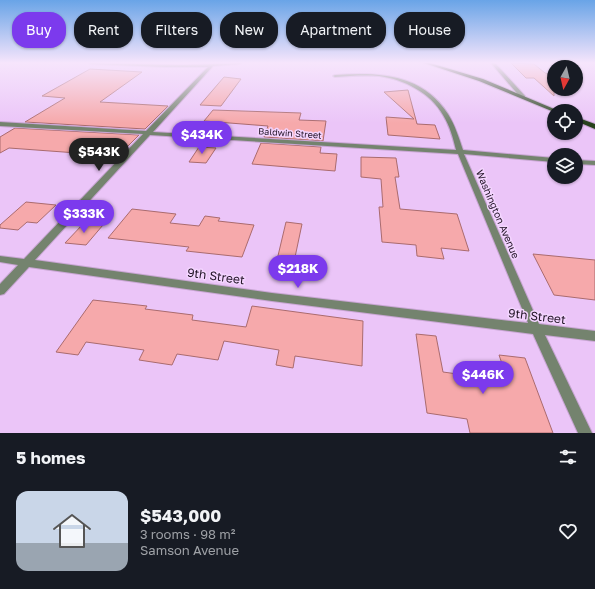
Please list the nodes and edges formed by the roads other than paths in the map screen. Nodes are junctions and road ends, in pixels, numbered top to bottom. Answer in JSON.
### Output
{"nodes":[{"id":1,"x":195,"y":83,"type":"edge"},
{"id":2,"x":403,"y":83,"type":"edge"},
{"id":3,"x":489,"y":83,"type":"edge"},
{"id":4,"x":510,"y":83,"type":"edge"},
{"id":5,"x":522,"y":97,"type":"junction"},
{"id":6,"x":547,"y":107,"type":"edge"},
{"id":7,"x":583,"y":122,"type":"edge"},
{"id":8,"x":0,"y":124,"type":"edge"},
{"id":9,"x":595,"y":127,"type":"edge"},
{"id":10,"x":149,"y":133,"type":"junction"},
{"id":11,"x":460,"y":152,"type":"junction"},
{"id":12,"x":547,"y":159,"type":"edge"},
{"id":13,"x":583,"y":162,"type":"edge"},
{"id":14,"x":595,"y":163,"type":"edge"},
{"id":15,"x":0,"y":259,"type":"edge"},
{"id":16,"x":27,"y":262,"type":"junction"},
{"id":17,"x":0,"y":291,"type":"edge"},
{"id":18,"x":536,"y":329,"type":"junction"},
{"id":19,"x":595,"y":336,"type":"edge"},
{"id":20,"x":585,"y":433,"type":"edge"}],
"edges":[{"from":1,"to":10,"type":"street"},
{"from":2,"to":11,"type":"street","name":"Washington Avenue"},
{"from":3,"to":5,"type":"main road"},
{"from":4,"to":5,"type":"street"},
{"from":5,"to":6,"type":"main road"},
{"from":7,"to":9,"type":"main road"},
{"from":8,"to":10,"type":"street","name":"Baldwin Street"},
{"from":10,"to":11,"type":"street","name":"Baldwin Street"},
{"from":10,"to":16,"type":"street"},
{"from":11,"to":12,"type":"street","name":"Baldwin Street"},
{"from":11,"to":18,"type":"street","name":"Washington Avenue"},
{"from":13,"to":14,"type":"street"},
{"from":15,"to":16,"type":"street","name":"9th Street"},
{"from":16,"to":17,"type":"street"},
{"from":16,"to":18,"type":"street","name":"9th Street"},
{"from":18,"to":19,"type":"street","name":"9th Street"},
{"from":18,"to":20,"type":"street","name":"Washington Avenue"}]}
